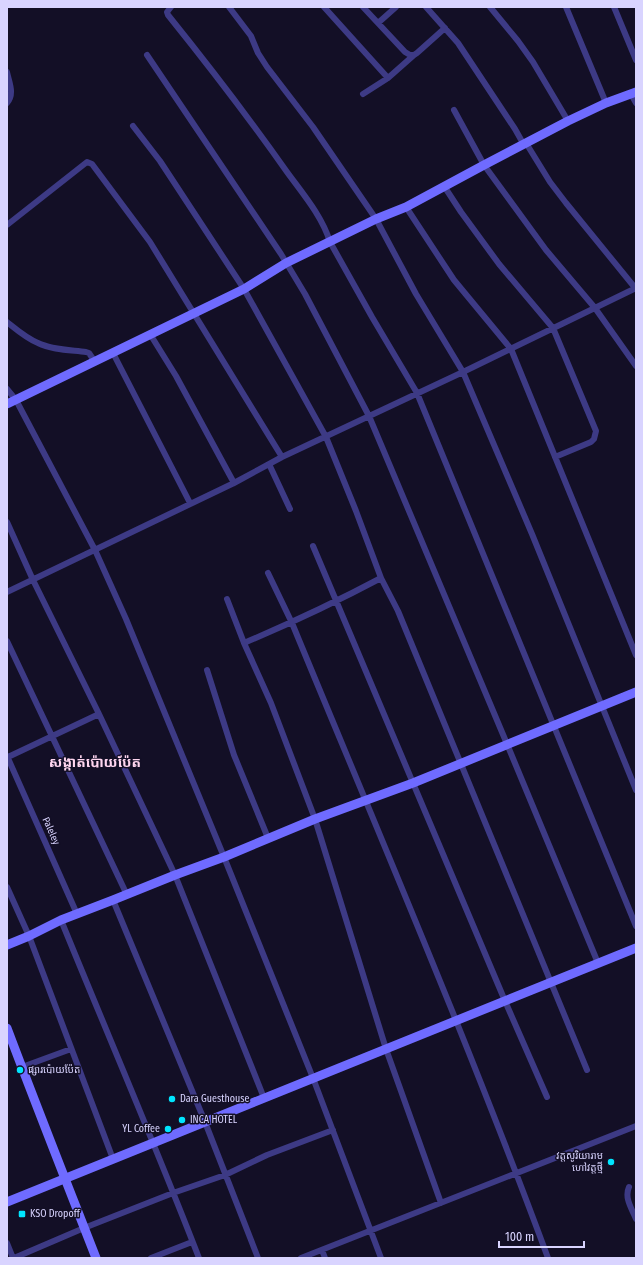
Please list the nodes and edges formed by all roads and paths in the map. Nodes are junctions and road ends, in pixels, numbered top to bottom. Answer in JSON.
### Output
{"nodes":[{"id":1,"x":171,"y":7,"type":"edge"},
{"id":2,"x":229,"y":7,"type":"edge"},
{"id":3,"x":324,"y":7,"type":"edge"},
{"id":4,"x":363,"y":7,"type":"edge"},
{"id":5,"x":396,"y":7,"type":"edge"},
{"id":6,"x":426,"y":7,"type":"edge"},
{"id":7,"x":490,"y":7,"type":"edge"},
{"id":8,"x":566,"y":7,"type":"edge"},
{"id":9,"x":614,"y":7,"type":"edge"},
{"id":10,"x":378,"y":23,"type":"junction"},
{"id":11,"x":445,"y":28,"type":"junction"},
{"id":12,"x":147,"y":55,"type":"dead end"},
{"id":13,"x":414,"y":55,"type":"junction"},
{"id":14,"x":636,"y":60,"type":"edge"},
{"id":15,"x":7,"y":72,"type":"edge"},
{"id":16,"x":388,"y":78,"type":"junction"},
{"id":17,"x":634,"y":93,"type":"edge"},
{"id":18,"x":363,"y":94,"type":"dead end"},
{"id":19,"x":7,"y":102,"type":"edge"},
{"id":20,"x":606,"y":103,"type":"junction"},
{"id":21,"x":636,"y":103,"type":"edge"},
{"id":22,"x":454,"y":110,"type":"dead end"},
{"id":23,"x":568,"y":121,"type":"junction"},
{"id":24,"x":133,"y":126,"type":"dead end"},
{"id":25,"x":525,"y":144,"type":"junction"},
{"id":26,"x":484,"y":164,"type":"junction"},
{"id":27,"x":444,"y":186,"type":"junction"},
{"id":28,"x":406,"y":207,"type":"junction"},
{"id":29,"x":376,"y":219,"type":"junction"},
{"id":30,"x":7,"y":225,"type":"edge"},
{"id":31,"x":330,"y":242,"type":"junction"},
{"id":32,"x":286,"y":263,"type":"junction"},
{"id":33,"x":636,"y":288,"type":"edge"},
{"id":34,"x":244,"y":289,"type":"junction"},
{"id":35,"x":595,"y":308,"type":"junction"},
{"id":36,"x":194,"y":313,"type":"junction"},
{"id":37,"x":7,"y":322,"type":"edge"},
{"id":38,"x":553,"y":328,"type":"junction"},
{"id":39,"x":150,"y":334,"type":"junction"},
{"id":40,"x":511,"y":349,"type":"junction"},
{"id":41,"x":113,"y":353,"type":"junction"},
{"id":42,"x":95,"y":362,"type":"junction"},
{"id":43,"x":636,"y":366,"type":"edge"},
{"id":44,"x":463,"y":372,"type":"junction"},
{"id":45,"x":7,"y":389,"type":"edge"},
{"id":46,"x":417,"y":393,"type":"junction"},
{"id":47,"x":16,"y":400,"type":"junction"},
{"id":48,"x":7,"y":404,"type":"edge"},
{"id":49,"x":369,"y":416,"type":"junction"},
{"id":50,"x":326,"y":437,"type":"junction"},
{"id":51,"x":555,"y":457,"type":"junction"},
{"id":52,"x":282,"y":458,"type":"junction"},
{"id":53,"x":268,"y":464,"type":"junction"},
{"id":54,"x":234,"y":482,"type":"junction"},
{"id":55,"x":190,"y":503,"type":"junction"},
{"id":56,"x":290,"y":509,"type":"dead end"},
{"id":57,"x":7,"y":522,"type":"edge"},
{"id":58,"x":313,"y":546,"type":"dead end"},
{"id":59,"x":95,"y":550,"type":"junction"},
{"id":60,"x":268,"y":573,"type":"dead end"},
{"id":61,"x":381,"y":578,"type":"junction"},
{"id":62,"x":33,"y":580,"type":"junction"},
{"id":63,"x":7,"y":592,"type":"edge"},
{"id":64,"x":226,"y":599,"type":"dead end"},
{"id":65,"x":336,"y":602,"type":"junction"},
{"id":66,"x":292,"y":623,"type":"junction"},
{"id":67,"x":7,"y":641,"type":"edge"},
{"id":68,"x":244,"y":643,"type":"junction"},
{"id":69,"x":636,"y":655,"type":"edge"},
{"id":70,"x":207,"y":670,"type":"dead end"},
{"id":71,"x":636,"y":692,"type":"edge"},
{"id":72,"x":602,"y":706,"type":"junction"},
{"id":73,"x":99,"y":714,"type":"junction"},
{"id":74,"x":554,"y":725,"type":"junction"},
{"id":75,"x":52,"y":736,"type":"junction"},
{"id":76,"x":507,"y":744,"type":"junction"},
{"id":77,"x":8,"y":759,"type":"edge"},
{"id":78,"x":460,"y":764,"type":"junction"},
{"id":79,"x":412,"y":783,"type":"junction"},
{"id":80,"x":636,"y":790,"type":"edge"},
{"id":81,"x":365,"y":800,"type":"junction"},
{"id":82,"x":315,"y":819,"type":"junction"},
{"id":83,"x":268,"y":838,"type":"junction"},
{"id":84,"x":224,"y":857,"type":"junction"},
{"id":85,"x":175,"y":875,"type":"junction"},
{"id":86,"x":7,"y":887,"type":"edge"},
{"id":87,"x":127,"y":895,"type":"junction"},
{"id":88,"x":114,"y":900,"type":"junction"},
{"id":89,"x":77,"y":914,"type":"junction"},
{"id":90,"x":61,"y":920,"type":"junction"},
{"id":91,"x":636,"y":926,"type":"edge"},
{"id":92,"x":29,"y":936,"type":"junction"},
{"id":93,"x":7,"y":945,"type":"edge"},
{"id":94,"x":636,"y":948,"type":"edge"},
{"id":95,"x":598,"y":963,"type":"junction"},
{"id":96,"x":552,"y":982,"type":"junction"},
{"id":97,"x":505,"y":1001,"type":"junction"},
{"id":98,"x":456,"y":1021,"type":"junction"},
{"id":99,"x":7,"y":1028,"type":"edge"},
{"id":100,"x":71,"y":1048,"type":"junction"},
{"id":101,"x":386,"y":1049,"type":"junction"},
{"id":102,"x":22,"y":1067,"type":"junction"},
{"id":103,"x":587,"y":1070,"type":"dead end"},
{"id":104,"x":313,"y":1078,"type":"junction"},
{"id":105,"x":547,"y":1097,"type":"dead end"},
{"id":106,"x":264,"y":1098,"type":"junction"},
{"id":107,"x":204,"y":1122,"type":"junction"},
{"id":108,"x":636,"y":1126,"type":"edge"},
{"id":109,"x":333,"y":1130,"type":"junction"},
{"id":110,"x":153,"y":1143,"type":"junction"},
{"id":111,"x":113,"y":1159,"type":"junction"},
{"id":112,"x":517,"y":1174,"type":"junction"},
{"id":113,"x":225,"y":1175,"type":"junction"},
{"id":114,"x":65,"y":1178,"type":"junction"},
{"id":115,"x":629,"y":1187,"type":"dead end"},
{"id":116,"x":173,"y":1193,"type":"junction"},
{"id":117,"x":7,"y":1202,"type":"edge"},
{"id":118,"x":441,"y":1203,"type":"junction"},
{"id":119,"x":636,"y":1219,"type":"edge"},
{"id":120,"x":84,"y":1228,"type":"junction"},
{"id":121,"x":371,"y":1231,"type":"junction"},
{"id":122,"x":192,"y":1242,"type":"junction"},
{"id":123,"x":7,"y":1243,"type":"edge"},
{"id":124,"x":322,"y":1250,"type":"junction"},
{"id":125,"x":14,"y":1258,"type":"edge"},
{"id":126,"x":96,"y":1258,"type":"edge"},
{"id":127,"x":151,"y":1258,"type":"edge"},
{"id":128,"x":199,"y":1258,"type":"edge"},
{"id":129,"x":258,"y":1258,"type":"edge"},
{"id":130,"x":301,"y":1258,"type":"edge"},
{"id":131,"x":325,"y":1258,"type":"edge"},
{"id":132,"x":381,"y":1258,"type":"edge"},
{"id":133,"x":548,"y":1258,"type":"edge"}],
"edges":[{"from":1,"to":31,"type":"street"},
{"from":2,"to":29,"type":"street"},
{"from":3,"to":16,"type":"street"},
{"from":4,"to":10,"type":"street"},
{"from":5,"to":10,"type":"street"},
{"from":6,"to":11,"type":"street"},
{"from":7,"to":23,"type":"street"},
{"from":8,"to":20,"type":"street"},
{"from":9,"to":14,"type":"street"},
{"from":10,"to":13,"type":"street"},
{"from":11,"to":13,"type":"street"},
{"from":11,"to":25,"type":"street"},
{"from":12,"to":32,"type":"street"},
{"from":13,"to":16,"type":"street"},
{"from":15,"to":19,"type":"street"},
{"from":16,"to":18,"type":"street"},
{"from":17,"to":20,"type":"street"},
{"from":17,"to":21,"type":"street"},
{"from":20,"to":23,"type":"street"},
{"from":22,"to":26,"type":"street"},
{"from":23,"to":25,"type":"street"},
{"from":24,"to":34,"type":"street"},
{"from":25,"to":26,"type":"street"},
{"from":25,"to":33,"type":"street"},
{"from":26,"to":27,"type":"street"},
{"from":26,"to":35,"type":"street"},
{"from":27,"to":28,"type":"street"},
{"from":27,"to":38,"type":"street"},
{"from":28,"to":29,"type":"street"},
{"from":28,"to":40,"type":"street"},
{"from":29,"to":31,"type":"street"},
{"from":29,"to":44,"type":"street"},
{"from":30,"to":36,"type":"street"},
{"from":31,"to":32,"type":"street"},
{"from":31,"to":46,"type":"street"},
{"from":32,"to":34,"type":"street"},
{"from":32,"to":49,"type":"street"},
{"from":33,"to":35,"type":"street"},
{"from":34,"to":36,"type":"street"},
{"from":34,"to":50,"type":"street"},
{"from":35,"to":38,"type":"street"},
{"from":35,"to":43,"type":"street"},
{"from":36,"to":39,"type":"street"},
{"from":36,"to":52,"type":"street"},
{"from":37,"to":42,"type":"street"},
{"from":38,"to":40,"type":"street"},
{"from":38,"to":51,"type":"street"},
{"from":39,"to":41,"type":"street"},
{"from":39,"to":54,"type":"street"},
{"from":40,"to":44,"type":"street"},
{"from":40,"to":51,"type":"street"},
{"from":41,"to":42,"type":"street"},
{"from":41,"to":55,"type":"street"},
{"from":42,"to":47,"type":"street"},
{"from":44,"to":46,"type":"street"},
{"from":44,"to":72,"type":"street"},
{"from":45,"to":47,"type":"street"},
{"from":46,"to":49,"type":"street"},
{"from":46,"to":74,"type":"street"},
{"from":47,"to":48,"type":"street"},
{"from":47,"to":59,"type":"street"},
{"from":49,"to":50,"type":"street"},
{"from":49,"to":76,"type":"street"},
{"from":50,"to":52,"type":"street"},
{"from":50,"to":61,"type":"street"},
{"from":51,"to":69,"type":"street"},
{"from":52,"to":53,"type":"street"},
{"from":53,"to":54,"type":"street"},
{"from":53,"to":56,"type":"street"},
{"from":54,"to":55,"type":"street"},
{"from":55,"to":59,"type":"street"},
{"from":57,"to":62,"type":"street"},
{"from":58,"to":65,"type":"street"},
{"from":59,"to":62,"type":"street"},
{"from":59,"to":84,"type":"street"},
{"from":60,"to":66,"type":"street"},
{"from":61,"to":65,"type":"street"},
{"from":61,"to":78,"type":"street"},
{"from":62,"to":63,"type":"street"},
{"from":62,"to":73,"type":"street"},
{"from":64,"to":68,"type":"street"},
{"from":65,"to":66,"type":"street"},
{"from":65,"to":79,"type":"street"},
{"from":66,"to":68,"type":"street"},
{"from":66,"to":81,"type":"street"},
{"from":67,"to":75,"type":"street"},
{"from":68,"to":82,"type":"street"},
{"from":70,"to":83,"type":"street"},
{"from":71,"to":72,"type":"street"},
{"from":72,"to":74,"type":"street"},
{"from":72,"to":80,"type":"street"},
{"from":73,"to":75,"type":"street"},
{"from":73,"to":85,"type":"street"},
{"from":74,"to":76,"type":"street"},
{"from":74,"to":91,"type":"street"},
{"from":75,"to":77,"type":"street"},
{"from":75,"to":87,"type":"street"},
{"from":76,"to":78,"type":"street"},
{"from":76,"to":95,"type":"street"},
{"from":77,"to":89,"type":"street","name":"Paleley"},
{"from":78,"to":79,"type":"street"},
{"from":78,"to":96,"type":"street"},
{"from":79,"to":81,"type":"street"},
{"from":79,"to":97,"type":"street"},
{"from":81,"to":82,"type":"street"},
{"from":81,"to":98,"type":"street"},
{"from":82,"to":83,"type":"street"},
{"from":82,"to":101,"type":"street"},
{"from":83,"to":84,"type":"street"},
{"from":84,"to":85,"type":"street"},
{"from":84,"to":104,"type":"street"},
{"from":85,"to":87,"type":"street"},
{"from":85,"to":106,"type":"street"},
{"from":86,"to":92,"type":"street"},
{"from":87,"to":88,"type":"street"},
{"from":88,"to":89,"type":"street"},
{"from":88,"to":107,"type":"street"},
{"from":89,"to":90,"type":"street"},
{"from":90,"to":92,"type":"street"},
{"from":90,"to":110,"type":"street"},
{"from":92,"to":93,"type":"street"},
{"from":92,"to":100,"type":"street"},
{"from":94,"to":95,"type":"street"},
{"from":95,"to":96,"type":"street"},
{"from":96,"to":97,"type":"street"},
{"from":96,"to":103,"type":"street"},
{"from":97,"to":98,"type":"street"},
{"from":97,"to":105,"type":"street"},
{"from":98,"to":101,"type":"street"},
{"from":98,"to":112,"type":"street"},
{"from":99,"to":102,"type":"street"},
{"from":100,"to":102,"type":"street"},
{"from":100,"to":111,"type":"street"},
{"from":101,"to":104,"type":"street"},
{"from":101,"to":118,"type":"street"},
{"from":102,"to":114,"type":"street"},
{"from":104,"to":106,"type":"street"},
{"from":104,"to":109,"type":"street"},
{"from":106,"to":107,"type":"street"},
{"from":107,"to":110,"type":"street"},
{"from":107,"to":113,"type":"street"},
{"from":108,"to":112,"type":"street"},
{"from":109,"to":113,"type":"street"},
{"from":109,"to":121,"type":"street"},
{"from":110,"to":111,"type":"street"},
{"from":110,"to":116,"type":"street"},
{"from":111,"to":114,"type":"street"},
{"from":112,"to":118,"type":"street"},
{"from":112,"to":133,"type":"street"},
{"from":113,"to":116,"type":"street"},
{"from":113,"to":129,"type":"street"},
{"from":114,"to":117,"type":"street"},
{"from":114,"to":120,"type":"street"},
{"from":115,"to":119,"type":"street"},
{"from":116,"to":120,"type":"street"},
{"from":116,"to":122,"type":"street"},
{"from":118,"to":121,"type":"street"},
{"from":120,"to":125,"type":"street"},
{"from":120,"to":126,"type":"street"},
{"from":121,"to":124,"type":"street"},
{"from":121,"to":132,"type":"street"},
{"from":122,"to":127,"type":"street"},
{"from":122,"to":128,"type":"street"},
{"from":123,"to":125,"type":"street"},
{"from":124,"to":130,"type":"street"},
{"from":124,"to":131,"type":"street"}]}
